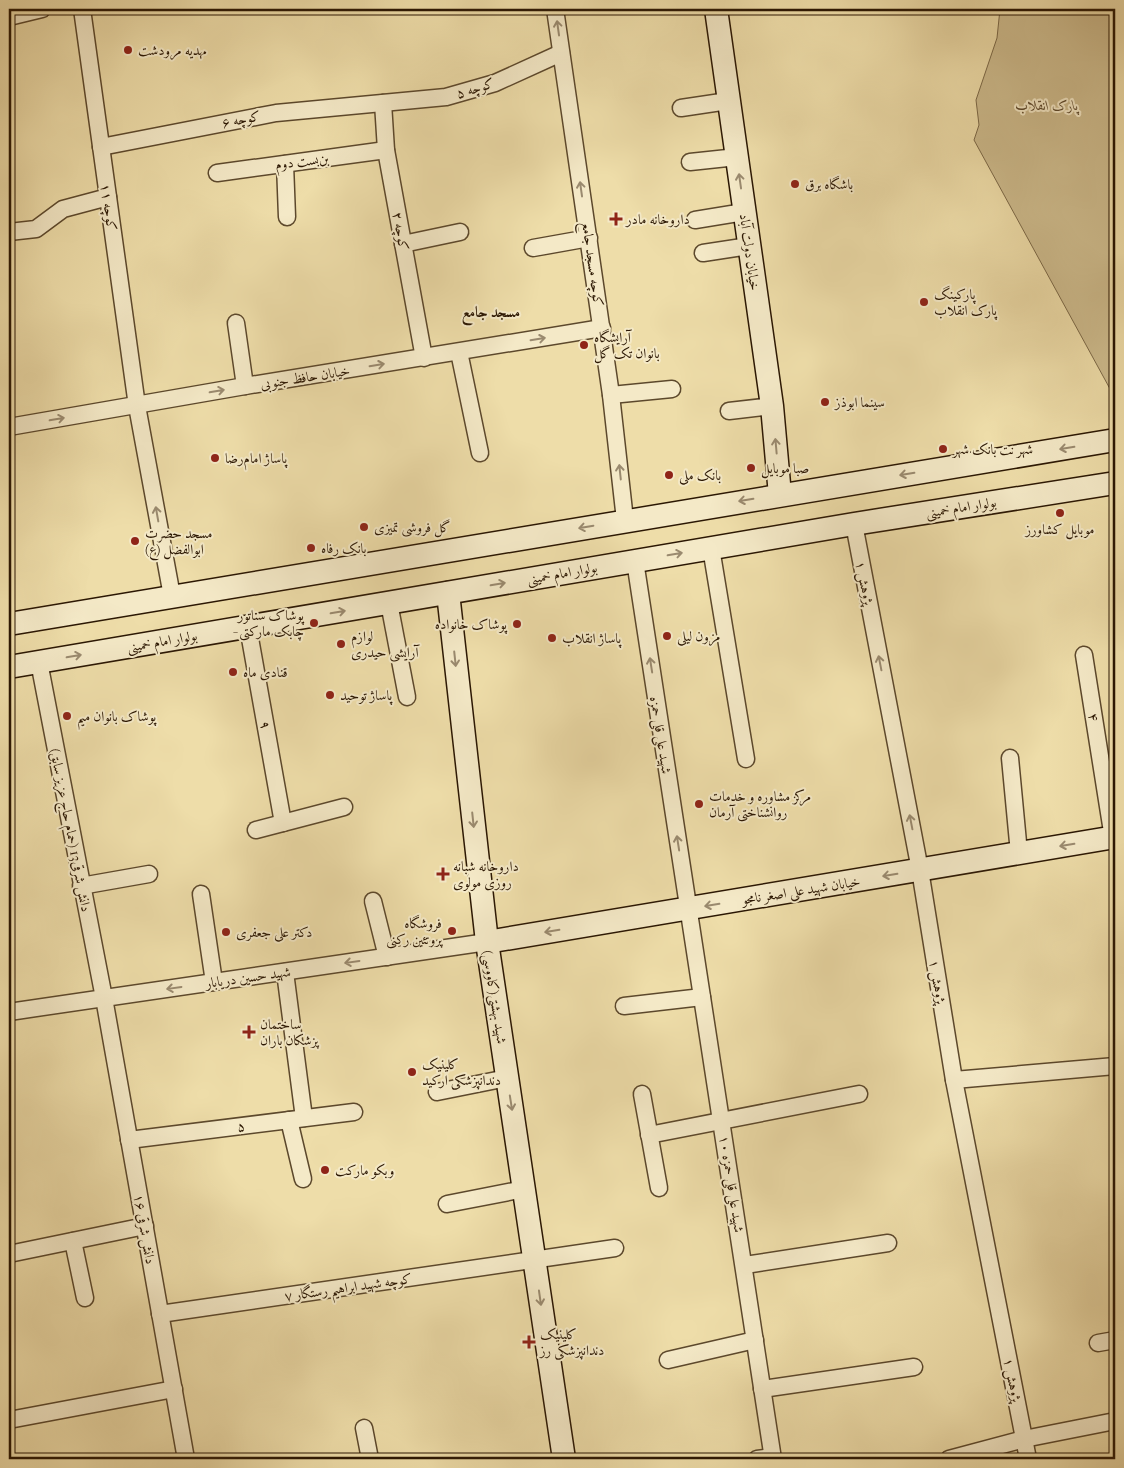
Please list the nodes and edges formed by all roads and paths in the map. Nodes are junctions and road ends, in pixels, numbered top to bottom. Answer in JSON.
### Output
{"nodes":[{"id":1,"x":42,"y":9,"type":"edge"},
{"id":2,"x":82,"y":9,"type":"edge"},
{"id":3,"x":555,"y":9,"type":"edge"},
{"id":4,"x":716,"y":9,"type":"edge"},
{"id":5,"x":9,"y":17,"type":"edge"},
{"id":6,"x":561,"y":53,"type":"junction"},
{"id":7,"x":728,"y":102,"type":"junction"},
{"id":8,"x":383,"y":103,"type":"junction"},
{"id":9,"x":681,"y":108,"type":"dead end"},
{"id":10,"x":101,"y":147,"type":"junction"},
{"id":11,"x":386,"y":150,"type":"junction"},
{"id":12,"x":737,"y":157,"type":"junction"},
{"id":13,"x":690,"y":162,"type":"dead end"},
{"id":14,"x":285,"y":164,"type":"junction"},
{"id":15,"x":217,"y":173,"type":"dead end"},
{"id":16,"x":108,"y":197,"type":"junction"},
{"id":17,"x":744,"y":212,"type":"junction"},
{"id":18,"x":287,"y":218,"type":"dead end"},
{"id":19,"x":695,"y":220,"type":"dead end"},
{"id":20,"x":9,"y":232,"type":"edge"},
{"id":21,"x":460,"y":232,"type":"dead end"},
{"id":22,"x":589,"y":238,"type":"junction"},
{"id":23,"x":403,"y":244,"type":"junction"},
{"id":24,"x":749,"y":246,"type":"junction"},
{"id":25,"x":533,"y":248,"type":"dead end"},
{"id":26,"x":703,"y":253,"type":"dead end"},
{"id":27,"x":236,"y":324,"type":"dead end"},
{"id":28,"x":602,"y":328,"type":"junction"},
{"id":29,"x":459,"y":352,"type":"junction"},
{"id":30,"x":424,"y":358,"type":"junction"},
{"id":31,"x":245,"y":386,"type":"junction"},
{"id":32,"x":672,"y":389,"type":"dead end"},
{"id":33,"x":612,"y":394,"type":"junction"},
{"id":34,"x":137,"y":406,"type":"junction"},
{"id":35,"x":772,"y":406,"type":"junction"},
{"id":36,"x":729,"y":411,"type":"dead end"},
{"id":37,"x":9,"y":427,"type":"edge"},
{"id":38,"x":1115,"y":440,"type":"edge"},
{"id":39,"x":480,"y":453,"type":"dead end"},
{"id":40,"x":1115,"y":483,"type":"edge"},
{"id":41,"x":780,"y":495,"type":"junction"},
{"id":42,"x":625,"y":520,"type":"junction"},
{"id":43,"x":854,"y":524,"type":"junction"},
{"id":44,"x":711,"y":548,"type":"junction"},
{"id":45,"x":636,"y":561,"type":"junction"},
{"id":46,"x":448,"y":593,"type":"junction"},
{"id":47,"x":172,"y":596,"type":"junction"},
{"id":48,"x":389,"y":603,"type":"junction"},
{"id":49,"x":9,"y":624,"type":"edge"},
{"id":50,"x":248,"y":627,"type":"junction"},
{"id":51,"x":1084,"y":655,"type":"dead end"},
{"id":52,"x":39,"y":662,"type":"junction"},
{"id":53,"x":9,"y":667,"type":"edge"},
{"id":54,"x":407,"y":697,"type":"dead end"},
{"id":55,"x":1010,"y":758,"type":"dead end"},
{"id":56,"x":746,"y":759,"type":"dead end"},
{"id":57,"x":344,"y":807,"type":"dead end"},
{"id":58,"x":283,"y":823,"type":"junction"},
{"id":59,"x":256,"y":830,"type":"dead end"},
{"id":60,"x":1114,"y":838,"type":"edge"},
{"id":61,"x":1020,"y":853,"type":"junction"},
{"id":62,"x":920,"y":870,"type":"junction"},
{"id":63,"x":149,"y":874,"type":"dead end"},
{"id":64,"x":81,"y":886,"type":"junction"},
{"id":65,"x":201,"y":894,"type":"dead end"},
{"id":66,"x":373,"y":901,"type":"dead end"},
{"id":67,"x":688,"y":909,"type":"junction"},
{"id":68,"x":487,"y":942,"type":"junction"},
{"id":69,"x":387,"y":957,"type":"junction"},
{"id":70,"x":285,"y":972,"type":"junction"},
{"id":71,"x":214,"y":982,"type":"junction"},
{"id":72,"x":702,"y":997,"type":"junction"},
{"id":73,"x":104,"y":998,"type":"junction"},
{"id":74,"x":624,"y":1006,"type":"dead end"},
{"id":75,"x":9,"y":1012,"type":"edge"},
{"id":76,"x":1115,"y":1066,"type":"edge"},
{"id":77,"x":508,"y":1078,"type":"junction"},
{"id":78,"x":954,"y":1080,"type":"junction"},
{"id":79,"x":437,"y":1092,"type":"dead end"},
{"id":80,"x":642,"y":1094,"type":"dead end"},
{"id":81,"x":858,"y":1094,"type":"dead end"},
{"id":82,"x":354,"y":1112,"type":"dead end"},
{"id":83,"x":296,"y":1119,"type":"junction"},
{"id":84,"x":721,"y":1120,"type":"junction"},
{"id":85,"x":649,"y":1135,"type":"junction"},
{"id":86,"x":129,"y":1140,"type":"junction"},
{"id":87,"x":303,"y":1179,"type":"dead end"},
{"id":88,"x":659,"y":1188,"type":"dead end"},
{"id":89,"x":524,"y":1189,"type":"junction"},
{"id":90,"x":447,"y":1204,"type":"dead end"},
{"id":91,"x":144,"y":1226,"type":"junction"},
{"id":92,"x":73,"y":1241,"type":"junction"},
{"id":93,"x":888,"y":1242,"type":"dead end"},
{"id":94,"x":615,"y":1248,"type":"dead end"},
{"id":95,"x":9,"y":1254,"type":"edge"},
{"id":96,"x":535,"y":1261,"type":"junction"},
{"id":97,"x":745,"y":1265,"type":"junction"},
{"id":98,"x":84,"y":1298,"type":"dead end"},
{"id":99,"x":160,"y":1314,"type":"junction"},
{"id":100,"x":755,"y":1340,"type":"junction"},
{"id":101,"x":1115,"y":1340,"type":"edge"},
{"id":102,"x":1098,"y":1343,"type":"dead end"},
{"id":103,"x":668,"y":1360,"type":"dead end"},
{"id":104,"x":914,"y":1367,"type":"dead end"},
{"id":105,"x":174,"y":1389,"type":"junction"},
{"id":106,"x":762,"y":1389,"type":"junction"},
{"id":107,"x":9,"y":1420,"type":"edge"},
{"id":108,"x":1115,"y":1421,"type":"edge"},
{"id":109,"x":364,"y":1428,"type":"dead end"},
{"id":110,"x":1024,"y":1439,"type":"junction"},
{"id":111,"x":767,"y":1458,"type":"edge"},
{"id":112,"x":186,"y":1459,"type":"edge"},
{"id":113,"x":370,"y":1459,"type":"edge"},
{"id":114,"x":564,"y":1459,"type":"edge"},
{"id":115,"x":950,"y":1459,"type":"edge"},
{"id":116,"x":1028,"y":1459,"type":"edge"}],
"edges":[{"from":1,"to":5,"type":"street"},
{"from":2,"to":10,"type":"street","name":"کوچه ۱۱"},
{"from":6,"to":3,"type":"street","name":"کوچه مسجد جامع","one_way":true},
{"from":4,"to":7,"type":"main road","name":"خیابان دولت آباد"},
{"from":6,"to":8,"type":"street","name":"کوچه ۵"},
{"from":22,"to":6,"type":"street","name":"کوچه مسجد جامع","one_way":true},
{"from":7,"to":9,"type":"street"},
{"from":7,"to":12,"type":"main road","name":"خیابان دولت آباد"},
{"from":8,"to":10,"type":"street","name":"کوچه ۶"},
{"from":8,"to":11,"type":"street","name":"کوچه ۲"},
{"from":10,"to":16,"type":"street","name":"کوچه ۱۱"},
{"from":11,"to":14,"type":"street","name":"بن‌بست دوم"},
{"from":11,"to":23,"type":"street","name":"کوچه ۲"},
{"from":12,"to":13,"type":"street"},
{"from":17,"to":12,"type":"main road","name":"خیابان دولت آباد","one_way":true},
{"from":14,"to":15,"type":"street","name":"بن‌بست دوم"},
{"from":14,"to":18,"type":"street"},
{"from":16,"to":20,"type":"street"},
{"from":16,"to":34,"type":"street","name":"کوچه ۱۱"},
{"from":17,"to":19,"type":"street"},
{"from":17,"to":24,"type":"main road","name":"خیابان دولت آباد"},
{"from":21,"to":23,"type":"street"},
{"from":22,"to":25,"type":"street"},
{"from":22,"to":28,"type":"street","name":"کوچه مسجد جامع"},
{"from":23,"to":30,"type":"street","name":"کوچه ۲"},
{"from":24,"to":26,"type":"street"},
{"from":24,"to":35,"type":"main road","name":"خیابان دولت آباد"},
{"from":27,"to":31,"type":"street"},
{"from":29,"to":28,"type":"street","name":"خیابان حافظ جنوبی","one_way":true},
{"from":28,"to":33,"type":"street","name":"کوچه مسجد جامع"},
{"from":29,"to":30,"type":"street","name":"خیابان حافظ جنوبی"},
{"from":29,"to":39,"type":"street"},
{"from":31,"to":30,"type":"street","name":"خیابان حافظ جنوبی","one_way":true},
{"from":34,"to":31,"type":"street","name":"خیابان حافظ جنوبی","one_way":true},
{"from":32,"to":33,"type":"street"},
{"from":42,"to":33,"type":"street","name":"کوچه مسجد جامع","one_way":true},
{"from":37,"to":34,"type":"street","name":"خیابان حافظ جنوبی","one_way":true},
{"from":47,"to":34,"type":"street","one_way":true},
{"from":35,"to":36,"type":"street"},
{"from":41,"to":35,"type":"main road","name":"خیابان دولت آباد","one_way":true},
{"from":38,"to":41,"type":"main road","one_way":true},
{"from":40,"to":43,"type":"main road","name":"بولوار امام خمینی"},
{"from":41,"to":42,"type":"main road","one_way":true},
{"from":42,"to":47,"type":"main road","one_way":true},
{"from":43,"to":44,"type":"main road","name":"بولوار امام خمینی"},
{"from":62,"to":43,"type":"street","name":"پژوهش ۱","one_way":true},
{"from":45,"to":44,"type":"main road","name":"بولوار امام خمینی","one_way":true},
{"from":44,"to":56,"type":"street"},
{"from":46,"to":45,"type":"main road","name":"بولوار امام خمینی","one_way":true},
{"from":67,"to":45,"type":"street","name":"شهید علی قلی حمزه","one_way":true},
{"from":46,"to":48,"type":"main road","name":"بولوار امام خمینی"},
{"from":46,"to":68,"type":"main road","name":"شهید بهشتی(کاووسی)","one_way":true},
{"from":47,"to":49,"type":"main road"},
{"from":50,"to":48,"type":"main road","name":"بولوار امام خمینی","one_way":true},
{"from":48,"to":54,"type":"street"},
{"from":52,"to":50,"type":"main road","name":"بولوار امام خمینی","one_way":true},
{"from":50,"to":58,"type":"street","name":"۹"},
{"from":51,"to":60,"type":"street","name":"۴"},
{"from":52,"to":53,"type":"main road","name":"بولوار امام خمینی"},
{"from":52,"to":64,"type":"street","name":"دانش شرقی13 (حمام حاج عزیز سابق)"},
{"from":55,"to":61,"type":"street"},
{"from":57,"to":58,"type":"street"},
{"from":58,"to":59,"type":"street"},
{"from":60,"to":61,"type":"main road","name":"خیابان شهید علی اصغر نامجو","one_way":true},
{"from":61,"to":62,"type":"main road","name":"خیابان شهید علی اصغر نامجو"},
{"from":62,"to":67,"type":"main road","name":"خیابان شهید علی اصغر نامجو","one_way":true},
{"from":62,"to":78,"type":"street","name":"پژوهش ۱"},
{"from":63,"to":64,"type":"street"},
{"from":64,"to":73,"type":"street","name":"دانش شرقی13 (حمام حاج عزیز سابق)"},
{"from":65,"to":71,"type":"street"},
{"from":66,"to":69,"type":"street"},
{"from":67,"to":68,"type":"main road","name":"خیابان شهید علی اصغر نامجو","one_way":true},
{"from":67,"to":72,"type":"street","name":"شهید علی قلی حمزه ۱۰"},
{"from":68,"to":69,"type":"street","name":"شهید حسین دریابار"},
{"from":68,"to":77,"type":"main road","name":"شهید بهشتی(کاووسی)"},
{"from":69,"to":70,"type":"street","name":"شهید حسین دریابار","one_way":true},
{"from":70,"to":71,"type":"street","name":"شهید حسین دریابار"},
{"from":70,"to":83,"type":"street"},
{"from":71,"to":73,"type":"street","name":"شهید حسین دریابار","one_way":true},
{"from":72,"to":74,"type":"street"},
{"from":72,"to":84,"type":"street","name":"شهید علی قلی حمزه ۱۰"},
{"from":73,"to":75,"type":"street","name":"شهید حسین دریابار"},
{"from":73,"to":86,"type":"street","name":"دانش شرقی ۱۶"},
{"from":76,"to":78,"type":"street"},
{"from":77,"to":79,"type":"street"},
{"from":77,"to":89,"type":"main road","name":"شهید بهشتی(کاووسی)","one_way":true},
{"from":78,"to":110,"type":"street","name":"پژوهش ۱"},
{"from":80,"to":85,"type":"street"},
{"from":81,"to":84,"type":"street"},
{"from":82,"to":83,"type":"street","name":"۵"},
{"from":83,"to":86,"type":"street","name":"۵"},
{"from":83,"to":87,"type":"street"},
{"from":84,"to":85,"type":"street"},
{"from":84,"to":97,"type":"street","name":"شهید علی قلی حمزه ۱۰"},
{"from":85,"to":88,"type":"street"},
{"from":86,"to":91,"type":"street","name":"دانش شرقی ۱۶"},
{"from":89,"to":90,"type":"street"},
{"from":89,"to":96,"type":"main road","name":"شهید بهشتی(کاووسی)"},
{"from":91,"to":92,"type":"street"},
{"from":91,"to":99,"type":"street","name":"دانش شرقی ۱۶"},
{"from":92,"to":95,"type":"street"},
{"from":92,"to":98,"type":"street"},
{"from":93,"to":97,"type":"street"},
{"from":94,"to":96,"type":"street","name":"کوچه شهید ابراهیم رستگار ۷"},
{"from":96,"to":99,"type":"street","name":"کوچه شهید ابراهیم رستگار ۷"},
{"from":96,"to":114,"type":"main road","name":"شهید بهشتی(کاووسی)","one_way":true},
{"from":97,"to":100,"type":"street","name":"شهید علی قلی حمزه ۱۰"},
{"from":99,"to":105,"type":"street","name":"دانش شرقی ۱۶"},
{"from":100,"to":103,"type":"street"},
{"from":100,"to":106,"type":"street","name":"شهید علی قلی حمزه ۱۰"},
{"from":101,"to":102,"type":"street"},
{"from":104,"to":106,"type":"street"},
{"from":105,"to":107,"type":"street"},
{"from":105,"to":112,"type":"street","name":"دانش شرقی ۱۶"},
{"from":106,"to":111,"type":"street","name":"شهید علی قلی حمزه ۱۰"},
{"from":108,"to":110,"type":"street"},
{"from":109,"to":113,"type":"street"},
{"from":110,"to":115,"type":"street"},
{"from":110,"to":116,"type":"street","name":"پژوهش ۱"}]}
